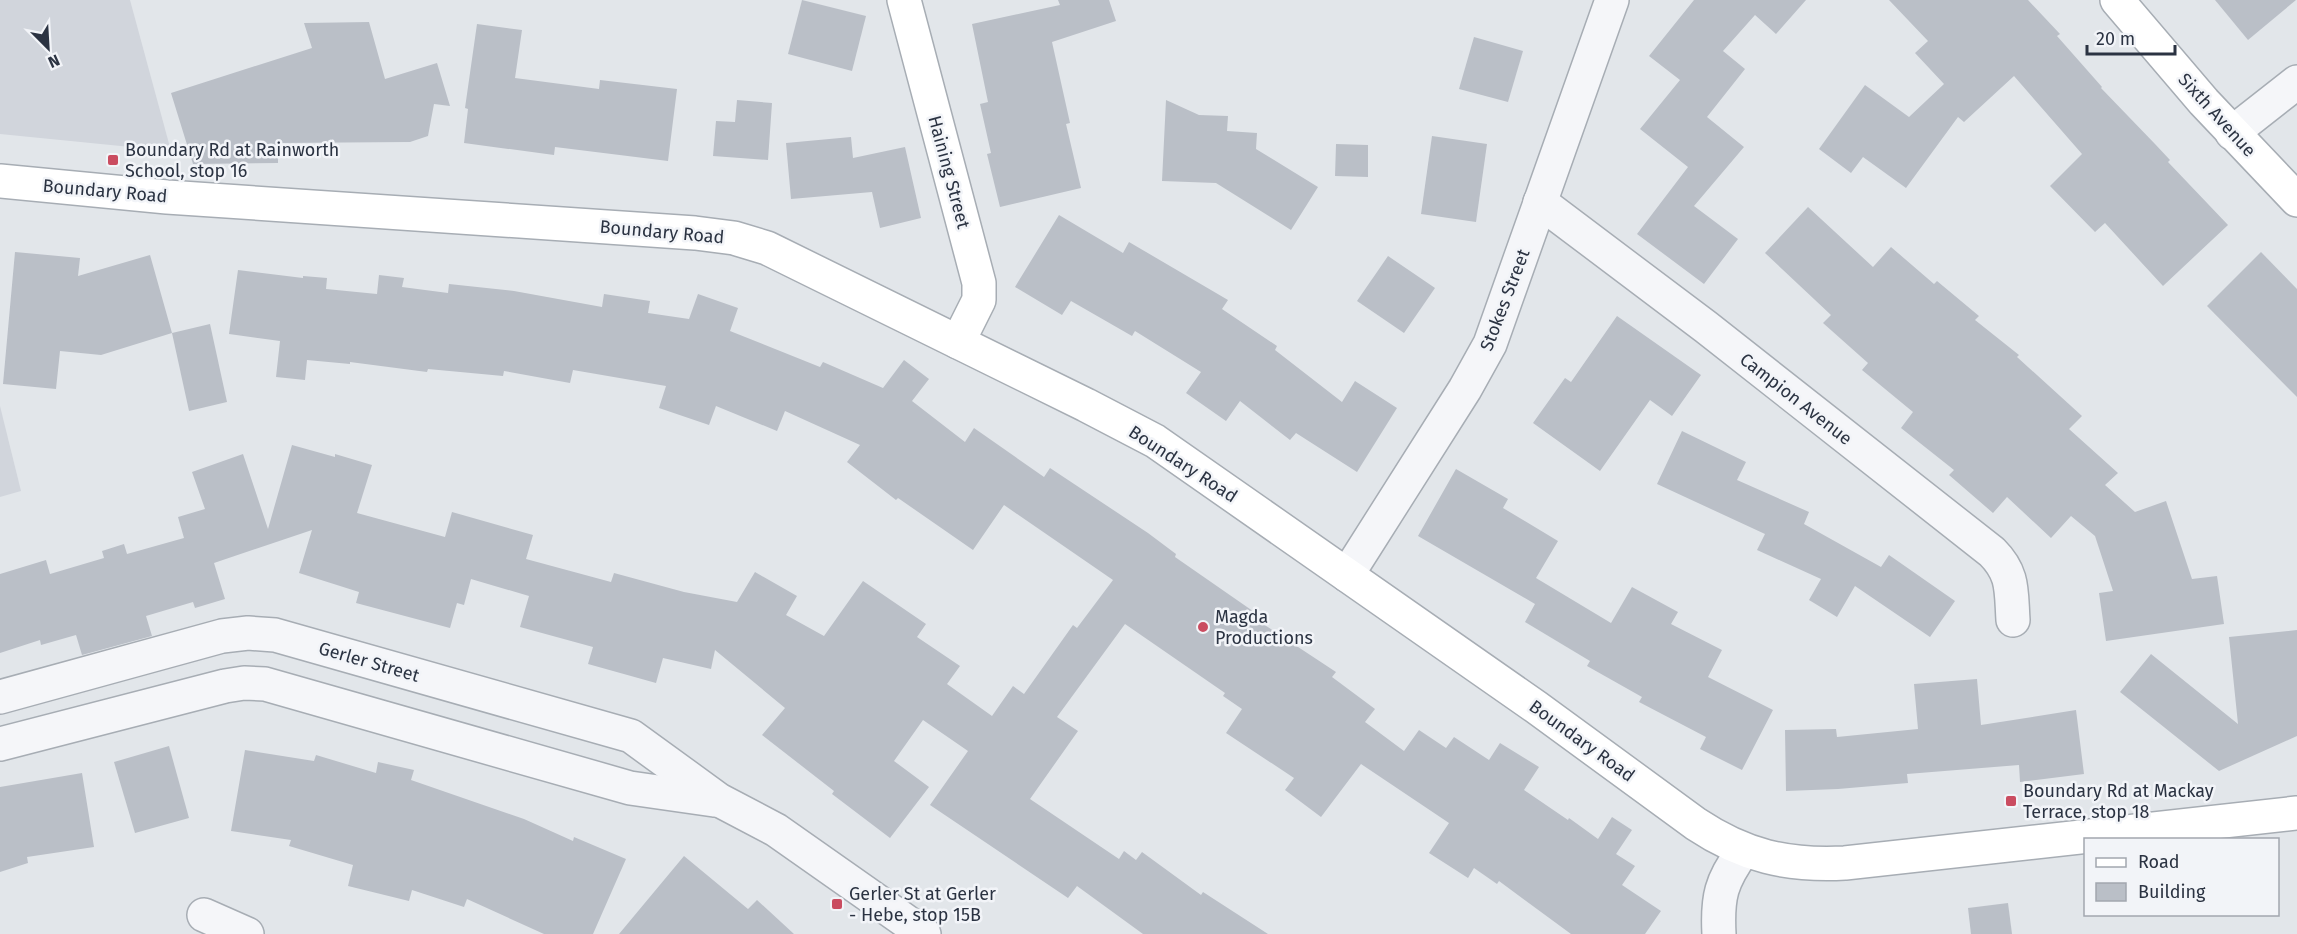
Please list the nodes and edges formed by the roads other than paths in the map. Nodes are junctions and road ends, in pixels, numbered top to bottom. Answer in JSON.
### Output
{"nodes":[{"id":1,"x":904,"y":0,"type":"edge"},
{"id":2,"x":1612,"y":0,"type":"edge"},
{"id":3,"x":2118,"y":0,"type":"edge"},
{"id":4,"x":2297,"y":82,"type":"edge"},
{"id":5,"x":2232,"y":133,"type":"junction"},
{"id":6,"x":0,"y":181,"type":"edge"},
{"id":7,"x":2297,"y":200,"type":"edge"},
{"id":8,"x":1540,"y":202,"type":"junction"},
{"id":9,"x":958,"y":342,"type":"junction"},
{"id":10,"x":1347,"y":575,"type":"junction"},
{"id":11,"x":2013,"y":620,"type":"dead end"},
{"id":12,"x":0,"y":697,"type":"edge"},
{"id":13,"x":0,"y":744,"type":"edge"},
{"id":14,"x":719,"y":800,"type":"junction"},
{"id":15,"x":2297,"y":813,"type":"edge"},
{"id":16,"x":1743,"y":851,"type":"junction"},
{"id":17,"x":204,"y":915,"type":"dead end"},
{"id":18,"x":247,"y":934,"type":"edge"},
{"id":19,"x":924,"y":934,"type":"edge"},
{"id":20,"x":1719,"y":934,"type":"edge"}],
"edges":[{"from":1,"to":9,"type":"main road","name":"Haining Street"},
{"from":2,"to":8,"type":"street","name":"Stokes Street"},
{"from":3,"to":5,"type":"main road","name":"Sixth Avenue"},
{"from":4,"to":5,"type":"street"},
{"from":5,"to":7,"type":"main road","name":"Sixth Avenue"},
{"from":6,"to":9,"type":"main road","name":"Boundary Road"},
{"from":8,"to":10,"type":"street","name":"Stokes Street"},
{"from":8,"to":11,"type":"street","name":"Campion Avenue"},
{"from":9,"to":10,"type":"main road","name":"Boundary Road"},
{"from":10,"to":16,"type":"main road","name":"Boundary Road"},
{"from":12,"to":14,"type":"street","name":"Gerler Street"},
{"from":13,"to":14,"type":"street","name":"Gerler Street"},
{"from":14,"to":19,"type":"street","name":"Gerler Street"},
{"from":15,"to":16,"type":"main road","name":"Boundary Road"},
{"from":16,"to":20,"type":"street"},
{"from":17,"to":18,"type":"street"}]}
